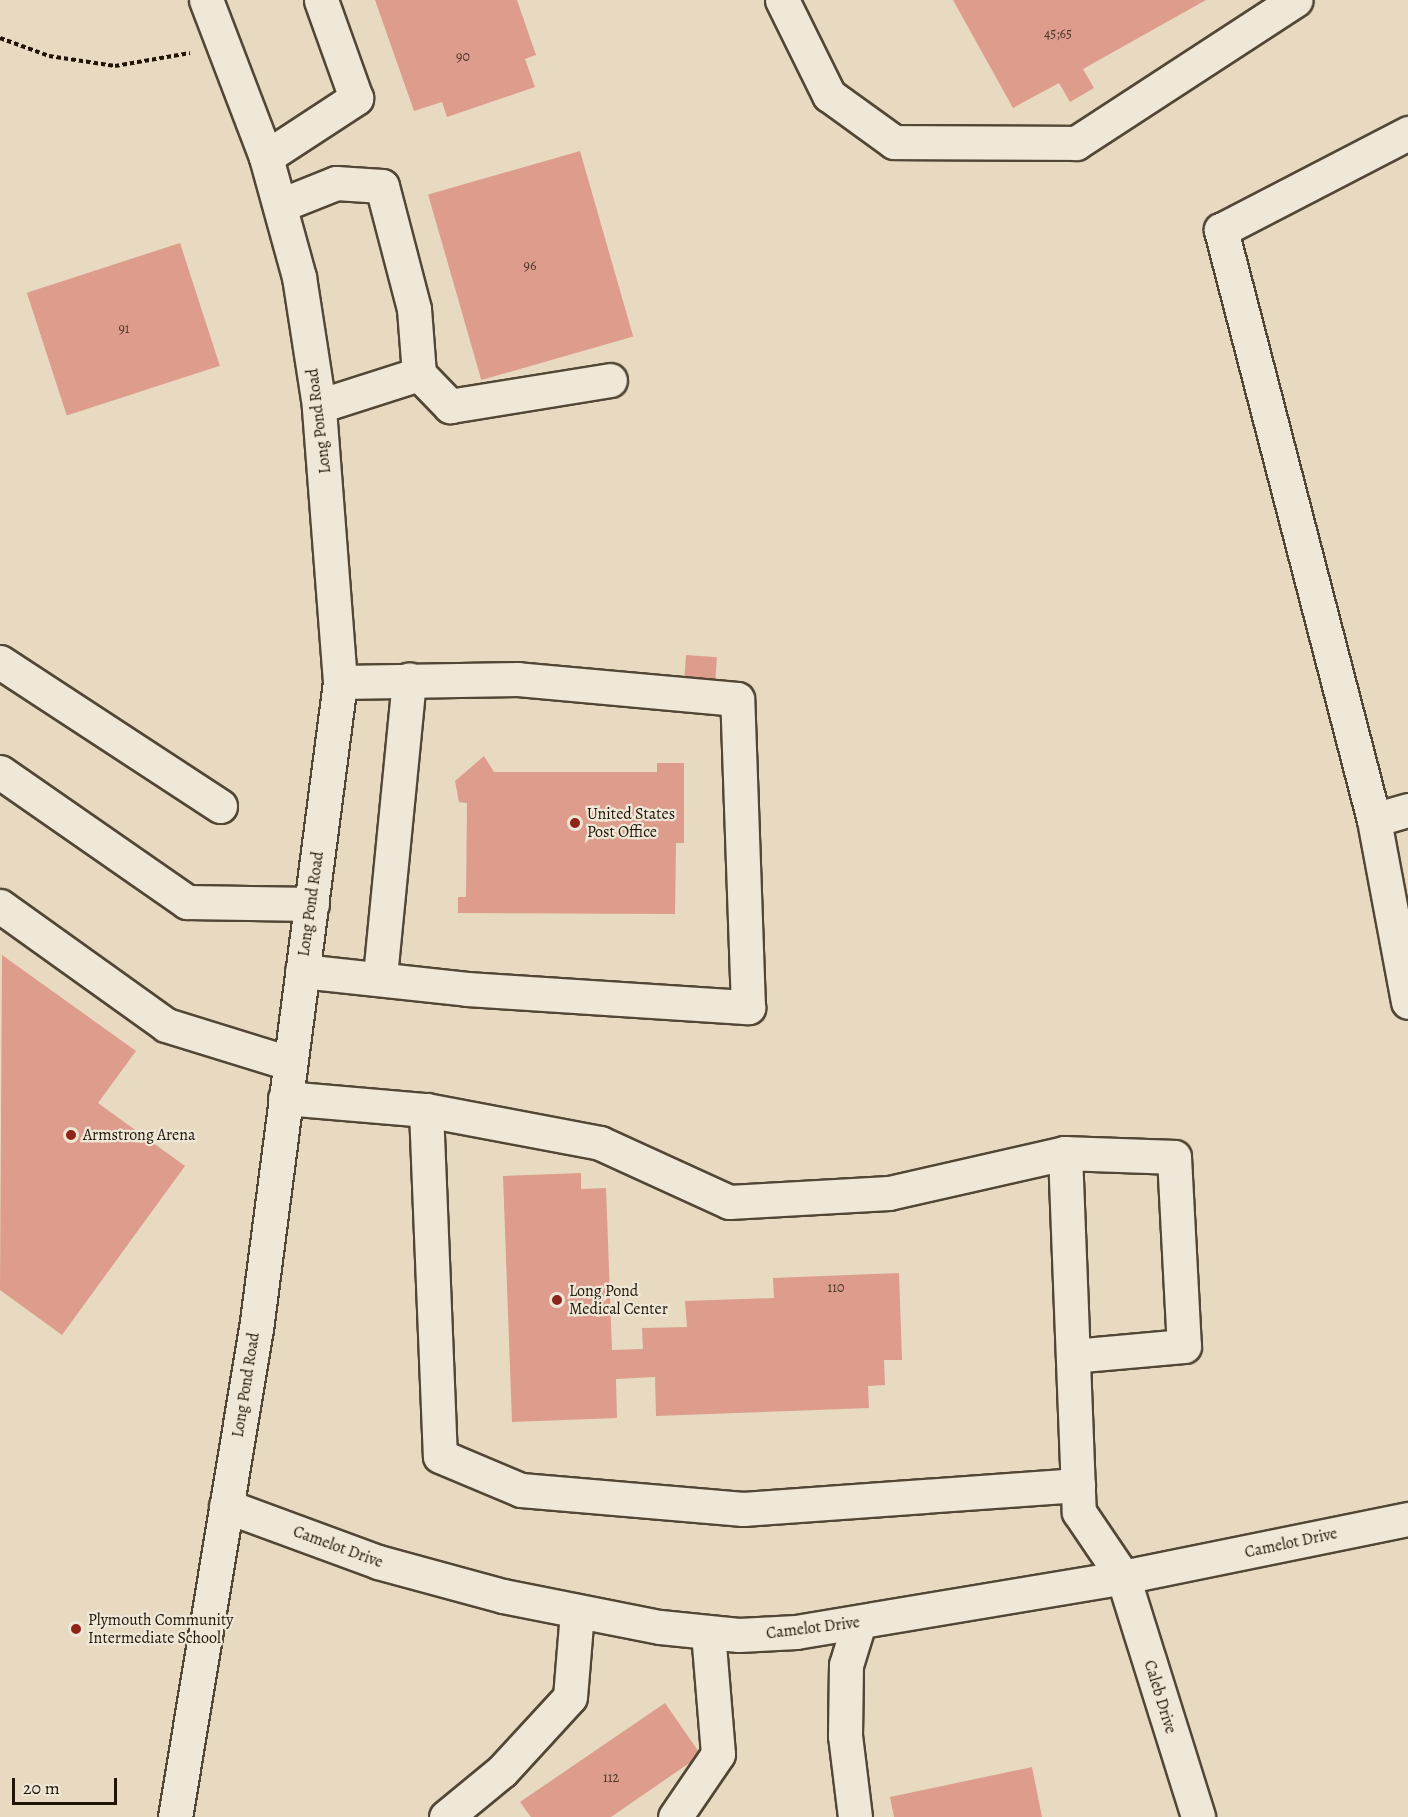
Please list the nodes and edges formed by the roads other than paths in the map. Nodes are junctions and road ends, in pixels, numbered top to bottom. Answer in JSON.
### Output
{"nodes":[{"id":1,"x":206,"y":0,"type":"edge"},
{"id":2,"x":321,"y":0,"type":"edge"},
{"id":3,"x":782,"y":0,"type":"edge"},
{"id":4,"x":1296,"y":0,"type":"edge"},
{"id":5,"x":1408,"y":132,"type":"edge"},
{"id":6,"x":266,"y":157,"type":"junction"},
{"id":7,"x":281,"y":205,"type":"junction"},
{"id":8,"x":419,"y":374,"type":"junction"},
{"id":9,"x":610,"y":380,"type":"dead end"},
{"id":10,"x":319,"y":406,"type":"junction"},
{"id":11,"x":0,"y":662,"type":"edge"},
{"id":12,"x":409,"y":679,"type":"junction"},
{"id":13,"x":340,"y":682,"type":"junction"},
{"id":14,"x":0,"y":772,"type":"edge"},
{"id":15,"x":220,"y":806,"type":"dead end"},
{"id":16,"x":1408,"y":810,"type":"edge"},
{"id":17,"x":1374,"y":820,"type":"junction"},
{"id":18,"x":312,"y":904,"type":"junction"},
{"id":19,"x":0,"y":906,"type":"edge"},
{"id":20,"x":302,"y":971,"type":"junction"},
{"id":21,"x":380,"y":976,"type":"junction"},
{"id":22,"x":1408,"y":1002,"type":"edge"},
{"id":23,"x":290,"y":1063,"type":"junction"},
{"id":24,"x":285,"y":1098,"type":"junction"},
{"id":25,"x":426,"y":1110,"type":"junction"},
{"id":26,"x":1065,"y":1153,"type":"junction"},
{"id":27,"x":1073,"y":1356,"type":"junction"},
{"id":28,"x":1078,"y":1485,"type":"junction"},
{"id":29,"x":226,"y":1506,"type":"junction"},
{"id":30,"x":1408,"y":1519,"type":"edge"},
{"id":31,"x":1123,"y":1577,"type":"junction"},
{"id":32,"x":577,"y":1611,"type":"junction"},
{"id":33,"x":859,"y":1623,"type":"junction"},
{"id":34,"x":708,"y":1633,"type":"junction"},
{"id":35,"x":175,"y":1817,"type":"edge"},
{"id":36,"x":446,"y":1817,"type":"edge"},
{"id":37,"x":675,"y":1817,"type":"edge"},
{"id":38,"x":855,"y":1817,"type":"edge"},
{"id":39,"x":1198,"y":1817,"type":"edge"}],
"edges":[{"from":1,"to":6,"type":"street","name":"Long Pond Road"},
{"from":2,"to":6,"type":"street"},
{"from":3,"to":4,"type":"street"},
{"from":5,"to":17,"type":"street"},
{"from":6,"to":7,"type":"street","name":"Long Pond Road"},
{"from":7,"to":8,"type":"street"},
{"from":7,"to":10,"type":"street","name":"Long Pond Road"},
{"from":8,"to":9,"type":"street"},
{"from":8,"to":10,"type":"street"},
{"from":10,"to":13,"type":"street","name":"Long Pond Road"},
{"from":11,"to":15,"type":"street"},
{"from":12,"to":13,"type":"street"},
{"from":12,"to":21,"type":"street"},
{"from":12,"to":21,"type":"street"},
{"from":13,"to":18,"type":"street","name":"Long Pond Road"},
{"from":14,"to":18,"type":"street"},
{"from":16,"to":17,"type":"street"},
{"from":17,"to":22,"type":"street"},
{"from":18,"to":20,"type":"street","name":"Long Pond Road"},
{"from":19,"to":23,"type":"street"},
{"from":20,"to":21,"type":"street"},
{"from":20,"to":23,"type":"street","name":"Long Pond Road"},
{"from":23,"to":24,"type":"street","name":"Long Pond Road"},
{"from":24,"to":25,"type":"street"},
{"from":24,"to":29,"type":"street","name":"Long Pond Road"},
{"from":25,"to":26,"type":"street"},
{"from":25,"to":28,"type":"street"},
{"from":26,"to":27,"type":"street","name":"Caleb Drive"},
{"from":26,"to":27,"type":"street"},
{"from":27,"to":28,"type":"street","name":"Caleb Drive"},
{"from":28,"to":31,"type":"street","name":"Caleb Drive"},
{"from":29,"to":32,"type":"street","name":"Camelot Drive"},
{"from":29,"to":35,"type":"street","name":"Long Pond Road"},
{"from":30,"to":31,"type":"street","name":"Camelot Drive"},
{"from":31,"to":33,"type":"street","name":"Camelot Drive"},
{"from":31,"to":39,"type":"street","name":"Caleb Drive"},
{"from":32,"to":34,"type":"street","name":"Camelot Drive"},
{"from":32,"to":36,"type":"street"},
{"from":33,"to":34,"type":"street","name":"Camelot Drive"},
{"from":33,"to":38,"type":"street"},
{"from":34,"to":37,"type":"street"}]}
